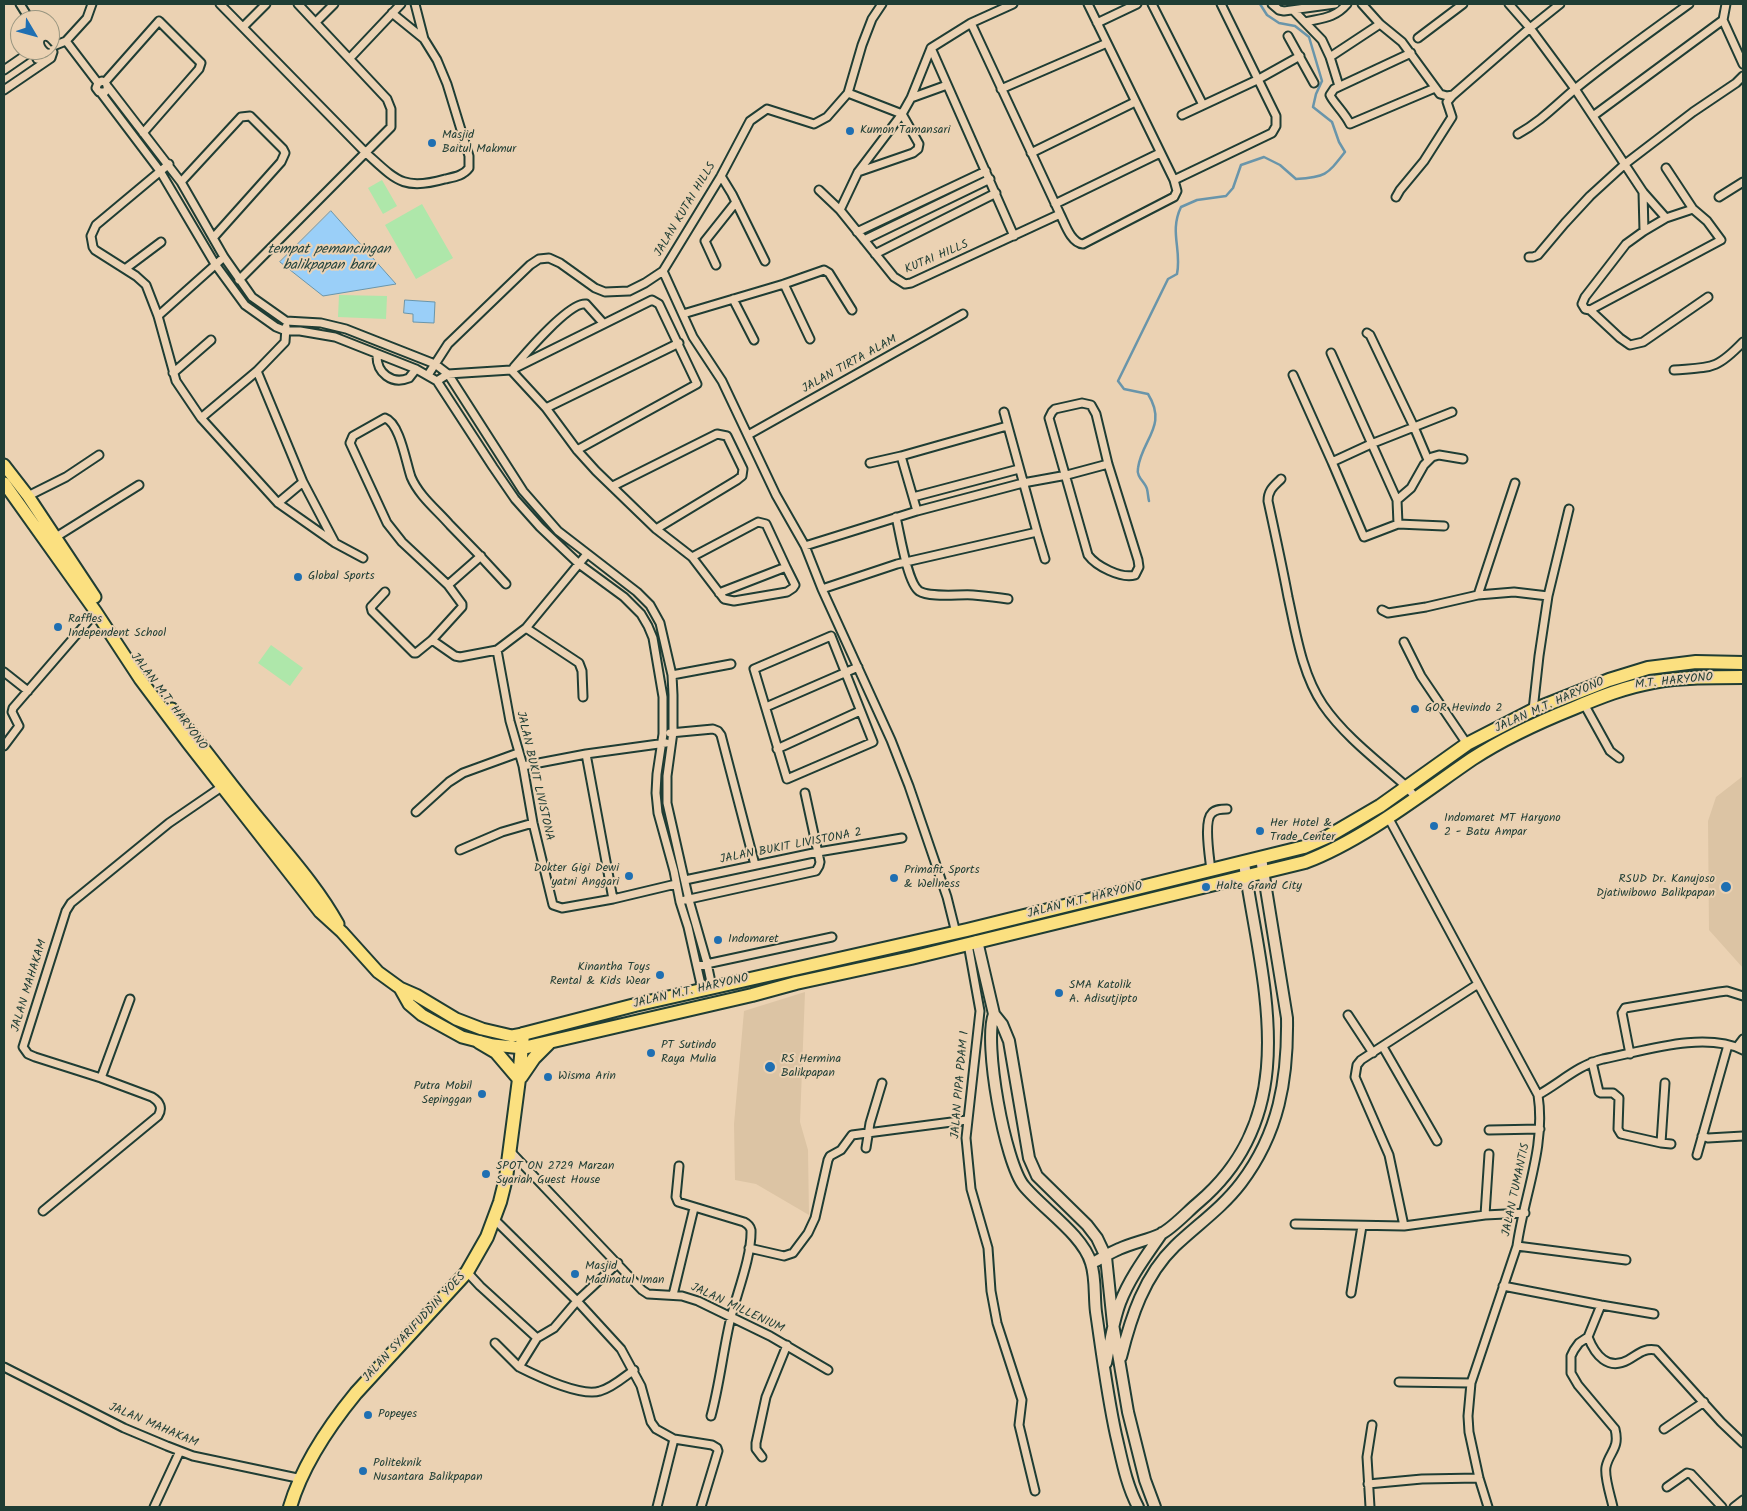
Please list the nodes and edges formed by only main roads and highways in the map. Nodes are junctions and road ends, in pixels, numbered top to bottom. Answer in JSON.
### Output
{"nodes":[{"id":1,"x":4,"y":465,"type":"edge"},
{"id":2,"x":4,"y":483,"type":"edge"},
{"id":3,"x":1743,"y":663,"type":"edge"},
{"id":4,"x":1743,"y":677,"type":"edge"},
{"id":5,"x":1550,"y":718,"type":"joint"},
{"id":6,"x":1411,"y":792,"type":"junction"},
{"id":7,"x":234,"y":794,"type":"junction"},
{"id":8,"x":400,"y":988,"type":"junction"},
{"id":9,"x":523,"y":1034,"type":"junction"},
{"id":10,"x":479,"y":1042,"type":"junction"},
{"id":11,"x":550,"y":1042,"type":"junction"},
{"id":12,"x":523,"y":1048,"type":"junction"},
{"id":13,"x":520,"y":1080,"type":"junction"},
{"id":14,"x":290,"y":1507,"type":"edge"}],
"edges":[{"from":1,"to":7,"type":"main road","name":"JALAN M.T. HARYONO"},
{"from":2,"to":7,"type":"main road","name":"JALAN M.T. HARYONO"},
{"from":3,"to":6,"type":"highway","name":"JALAN M.T. HARYONO"},
{"from":4,"to":5,"type":"highway","name":"M.T. HARYONO"},
{"from":5,"to":6,"type":"highway","name":"JALAN M.T. HARYONO"},
{"from":6,"to":9,"type":"highway","name":"JALAN M.T. HARYONO"},
{"from":6,"to":11,"type":"highway","name":"JALAN M.T. HARYONO"},
{"from":7,"to":8,"type":"main road","name":"JALAN M.T. HARYONO"},
{"from":8,"to":9,"type":"main road","name":"JALAN M.T. HARYONO"},
{"from":8,"to":10,"type":"main road","name":"JALAN M.T. HARYONO"},
{"from":9,"to":12,"type":"highway","name":"JALAN SYARIFUDDIN YOES"},
{"from":10,"to":12,"type":"main road","name":"JALAN M.T. HARYONO"},
{"from":10,"to":13,"type":"highway"},
{"from":11,"to":12,"type":"highway","name":"JALAN M.T. HARYONO"},
{"from":11,"to":13,"type":"highway"},
{"from":12,"to":13,"type":"highway","name":"JALAN SYARIFUDDIN YOES"},
{"from":13,"to":14,"type":"highway","name":"JALAN SYARIFUDDIN YOES"}]}
